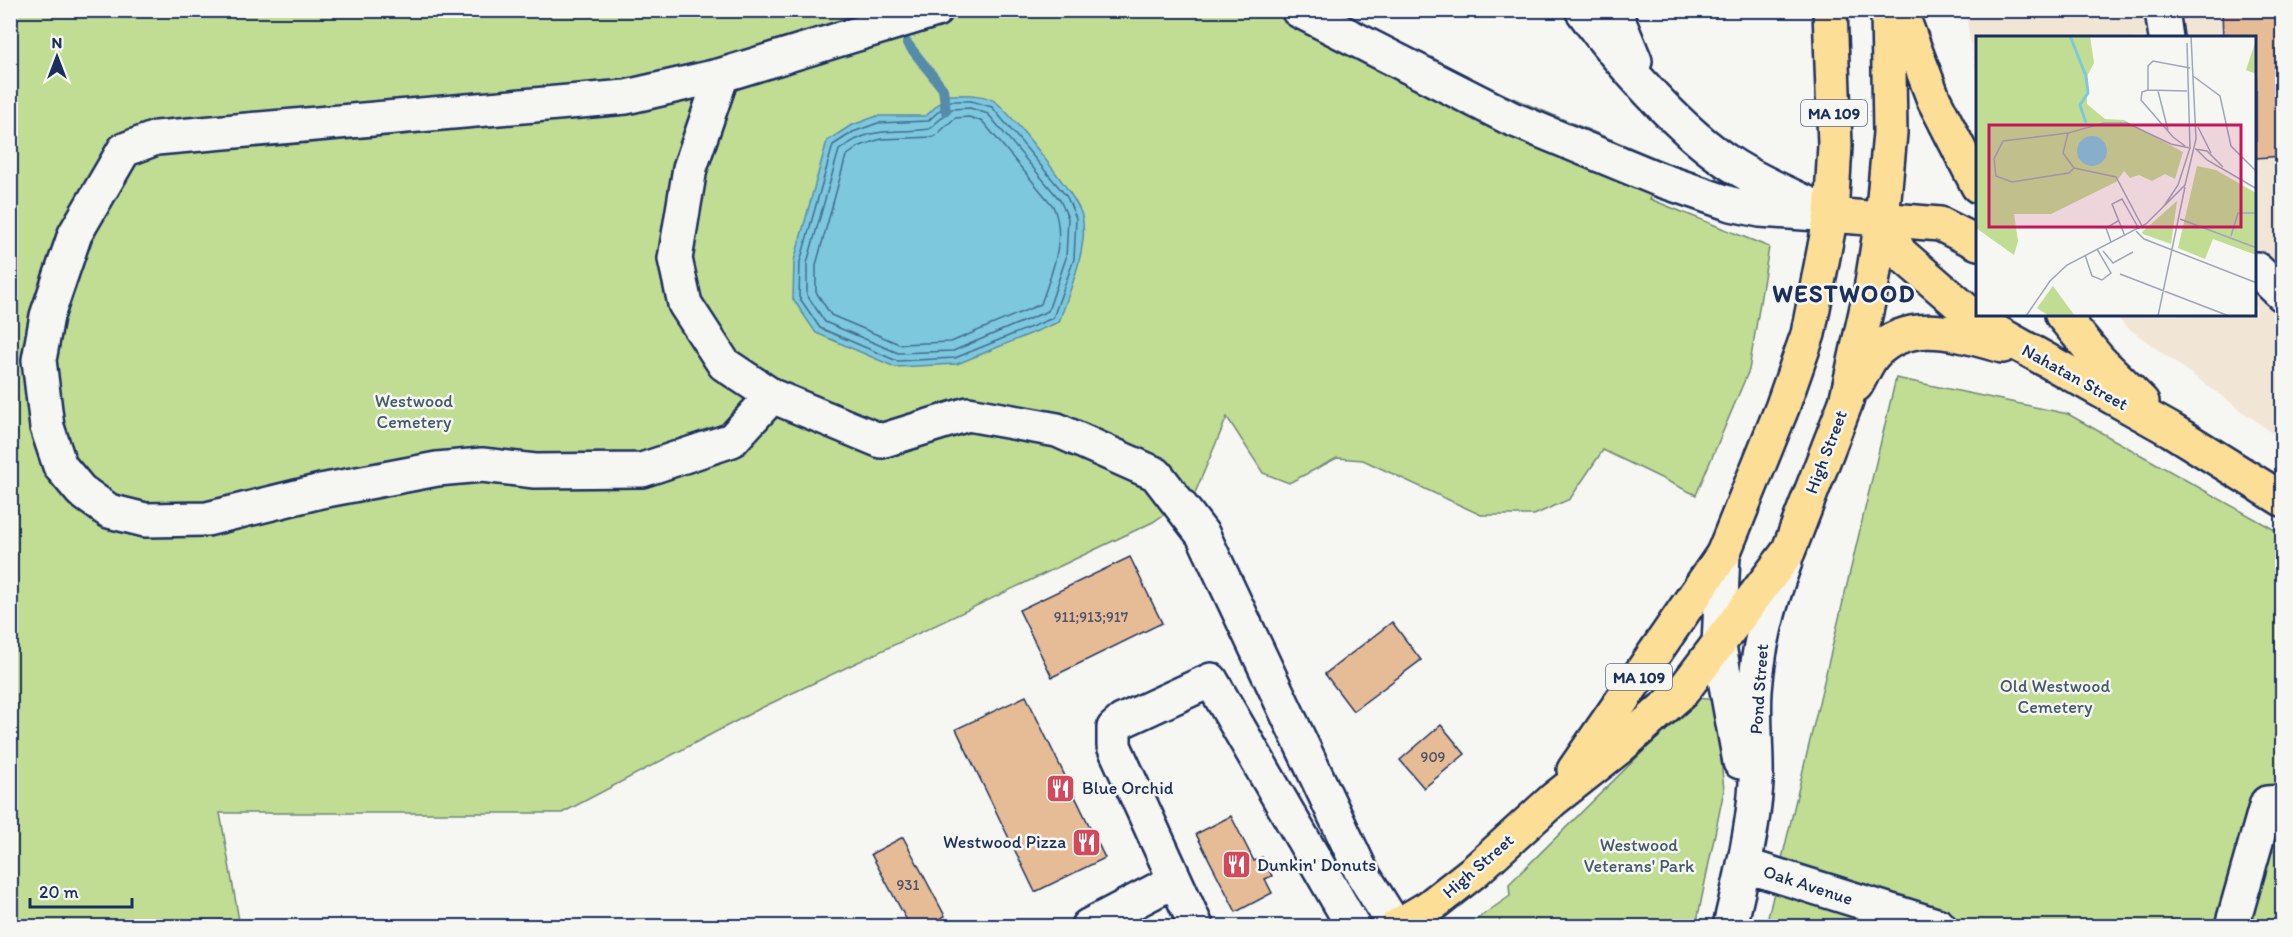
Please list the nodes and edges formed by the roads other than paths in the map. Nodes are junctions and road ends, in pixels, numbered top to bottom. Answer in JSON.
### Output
{"nodes":[{"id":1,"x":936,"y":10,"type":"edge"},
{"id":2,"x":1298,"y":10,"type":"edge"},
{"id":3,"x":1582,"y":10,"type":"edge"},
{"id":4,"x":1614,"y":10,"type":"edge"},
{"id":5,"x":1830,"y":10,"type":"edge"},
{"id":6,"x":1888,"y":10,"type":"edge"},
{"id":7,"x":1900,"y":10,"type":"edge"},
{"id":8,"x":2162,"y":10,"type":"edge"},
{"id":9,"x":2166,"y":36,"type":"edge"},
{"id":10,"x":722,"y":75,"type":"junction"},
{"id":11,"x":1647,"y":87,"type":"junction"},
{"id":12,"x":1976,"y":182,"type":"edge"},
{"id":13,"x":1831,"y":215,"type":"junction"},
{"id":14,"x":1882,"y":220,"type":"junction"},
{"id":15,"x":1976,"y":242,"type":"edge"},
{"id":16,"x":2257,"y":269,"type":"edge"},
{"id":17,"x":2283,"y":294,"type":"edge"},
{"id":18,"x":2063,"y":316,"type":"edge"},
{"id":19,"x":2030,"y":353,"type":"junction"},
{"id":20,"x":772,"y":396,"type":"junction"},
{"id":21,"x":1846,"y":402,"type":"junction"},
{"id":22,"x":2171,"y":430,"type":"junction"},
{"id":23,"x":2283,"y":499,"type":"edge"},
{"id":24,"x":1788,"y":552,"type":"junction"},
{"id":25,"x":1723,"y":554,"type":"junction"},
{"id":26,"x":1719,"y":646,"type":"junction"},
{"id":27,"x":1554,"y":799,"type":"junction"},
{"id":28,"x":2275,"y":802,"type":"edge"},
{"id":29,"x":1750,"y":829,"type":"junction"},
{"id":30,"x":1744,"y":865,"type":"junction"},
{"id":31,"x":1174,"y":881,"type":"junction"},
{"id":32,"x":1088,"y":927,"type":"edge"},
{"id":33,"x":1196,"y":927,"type":"edge"},
{"id":34,"x":1353,"y":927,"type":"edge"},
{"id":35,"x":1396,"y":927,"type":"edge"},
{"id":36,"x":1730,"y":927,"type":"edge"},
{"id":37,"x":1940,"y":927,"type":"edge"},
{"id":38,"x":2232,"y":927,"type":"edge"}],
"edges":[{"from":1,"to":10,"type":"street"},
{"from":2,"to":13,"type":"street"},
{"from":3,"to":11,"type":"street"},
{"from":4,"to":11,"type":"street"},
{"from":5,"to":13,"type":"main road","name":"High Street","number":"MA 109"},
{"from":6,"to":14,"type":"main road","name":"High Street","number":"MA 109"},
{"from":7,"to":12,"type":"main road"},
{"from":8,"to":9,"type":"street"},
{"from":10,"to":20,"type":"street"},
{"from":10,"to":20,"type":"street"},
{"from":11,"to":13,"type":"street"},
{"from":13,"to":14,"type":"main road"},
{"from":13,"to":25,"type":"main road","name":"High Street","number":"MA 109"},
{"from":14,"to":15,"type":"main road"},
{"from":14,"to":19,"type":"main road","name":"Nahatan Street"},
{"from":14,"to":21,"type":"main road","name":"High Street","number":"MA 109"},
{"from":16,"to":17,"type":"street"},
{"from":18,"to":22,"type":"main road","name":"Nahatan Street"},
{"from":19,"to":21,"type":"main road"},
{"from":19,"to":22,"type":"main road","name":"Nahatan Street"},
{"from":20,"to":35,"type":"street"},
{"from":21,"to":24,"type":"main road","name":"High Street","number":"MA 109"},
{"from":22,"to":23,"type":"main road","name":"Nahatan Street"},
{"from":24,"to":26,"type":"main road","name":"High Street","number":"MA 109"},
{"from":24,"to":29,"type":"street","name":"Pond Street"},
{"from":25,"to":26,"type":"street","name":"Pond Street"},
{"from":25,"to":27,"type":"main road","name":"High Street","number":"MA 109"},
{"from":26,"to":27,"type":"main road","name":"High Street","number":"MA 109"},
{"from":26,"to":29,"type":"street","name":"Pond Street"},
{"from":27,"to":35,"type":"main road","name":"High Street","number":"MA 109"},
{"from":28,"to":38,"type":"street"},
{"from":29,"to":30,"type":"street","name":"Pond Street"},
{"from":30,"to":36,"type":"street","name":"Pond Street"},
{"from":30,"to":37,"type":"street","name":"Oak Avenue"},
{"from":31,"to":32,"type":"street"},
{"from":31,"to":33,"type":"street"},
{"from":31,"to":34,"type":"street"}]}
